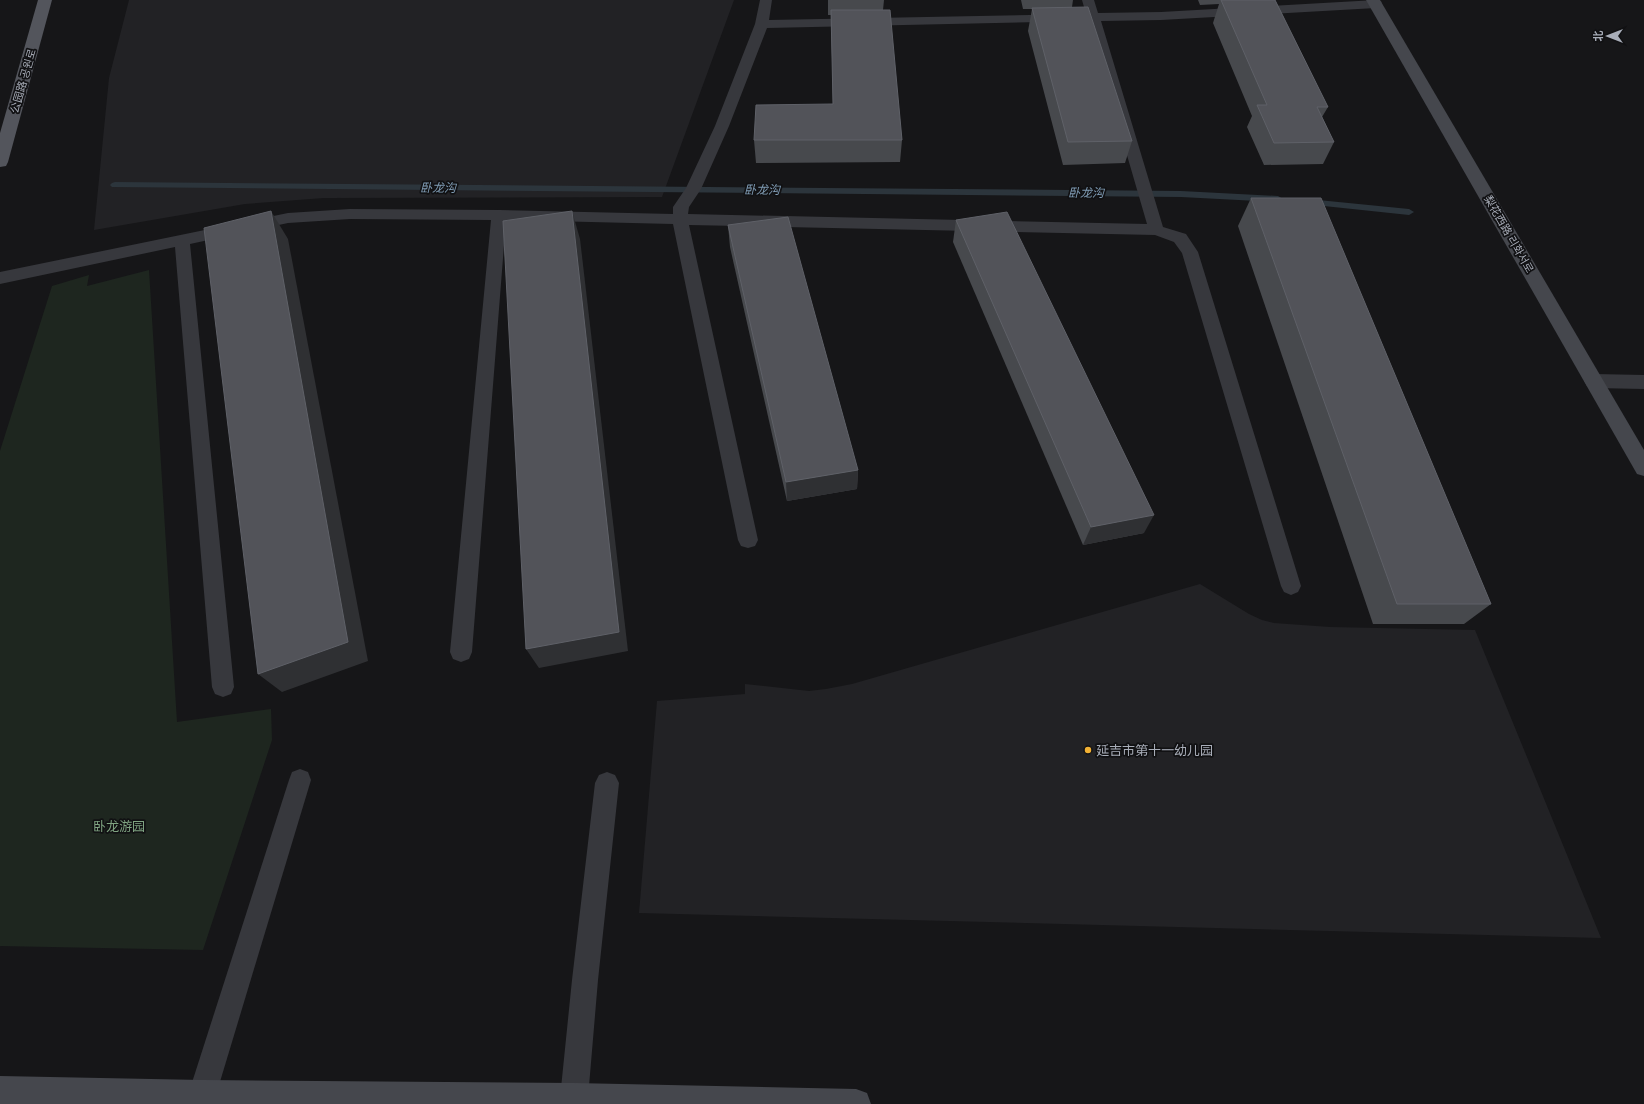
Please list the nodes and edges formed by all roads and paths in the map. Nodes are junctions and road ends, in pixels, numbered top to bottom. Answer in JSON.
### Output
{"nodes":[{"id":1,"x":45,"y":0,"type":"edge"},
{"id":2,"x":766,"y":0,"type":"edge"},
{"id":3,"x":1088,"y":0,"type":"edge"},
{"id":4,"x":1374,"y":2,"type":"edge"},
{"id":5,"x":1094,"y":17,"type":"junction"},
{"id":6,"x":762,"y":24,"type":"junction"},
{"id":7,"x":0,"y":162,"type":"edge"},
{"id":8,"x":681,"y":213,"type":"junction"},
{"id":9,"x":499,"y":215,"type":"junction"},
{"id":10,"x":1156,"y":230,"type":"junction"},
{"id":11,"x":182,"y":240,"type":"junction"},
{"id":12,"x":0,"y":278,"type":"edge"},
{"id":13,"x":1594,"y":381,"type":"junction"},
{"id":14,"x":1644,"y":382,"type":"edge"},
{"id":15,"x":1644,"y":468,"type":"edge"},
{"id":16,"x":748,"y":540,"type":"dead end"},
{"id":17,"x":1291,"y":586,"type":"dead end"},
{"id":18,"x":461,"y":652,"type":"dead end"},
{"id":19,"x":223,"y":687,"type":"dead end"},
{"id":20,"x":300,"y":780,"type":"dead end"},
{"id":21,"x":607,"y":783,"type":"dead end"},
{"id":22,"x":0,"y":1090,"type":"edge"},
{"id":23,"x":202,"y":1095,"type":"junction"},
{"id":24,"x":574,"y":1098,"type":"junction"},
{"id":25,"x":856,"y":1104,"type":"edge"}],
"edges":[{"from":1,"to":7,"type":"main road","name":"公园路 공원로"},
{"from":2,"to":6,"type":"lane"},
{"from":3,"to":5,"type":"lane"},
{"from":4,"to":5,"type":"lane"},
{"from":4,"to":13,"type":"street","name":"梨花西路 리화서로"},
{"from":5,"to":6,"type":"lane"},
{"from":5,"to":10,"type":"lane"},
{"from":6,"to":8,"type":"lane"},
{"from":8,"to":9,"type":"lane"},
{"from":8,"to":10,"type":"lane"},
{"from":8,"to":16,"type":"lane"},
{"from":9,"to":11,"type":"lane"},
{"from":9,"to":18,"type":"lane"},
{"from":10,"to":17,"type":"lane"},
{"from":11,"to":12,"type":"lane"},
{"from":11,"to":19,"type":"lane"},
{"from":13,"to":14,"type":"street"},
{"from":13,"to":15,"type":"street","name":"梨花西路 리화서로"},
{"from":20,"to":23,"type":"lane"},
{"from":21,"to":24,"type":"lane"},
{"from":22,"to":23,"type":"street"},
{"from":23,"to":24,"type":"street"},
{"from":24,"to":25,"type":"street"}]}
